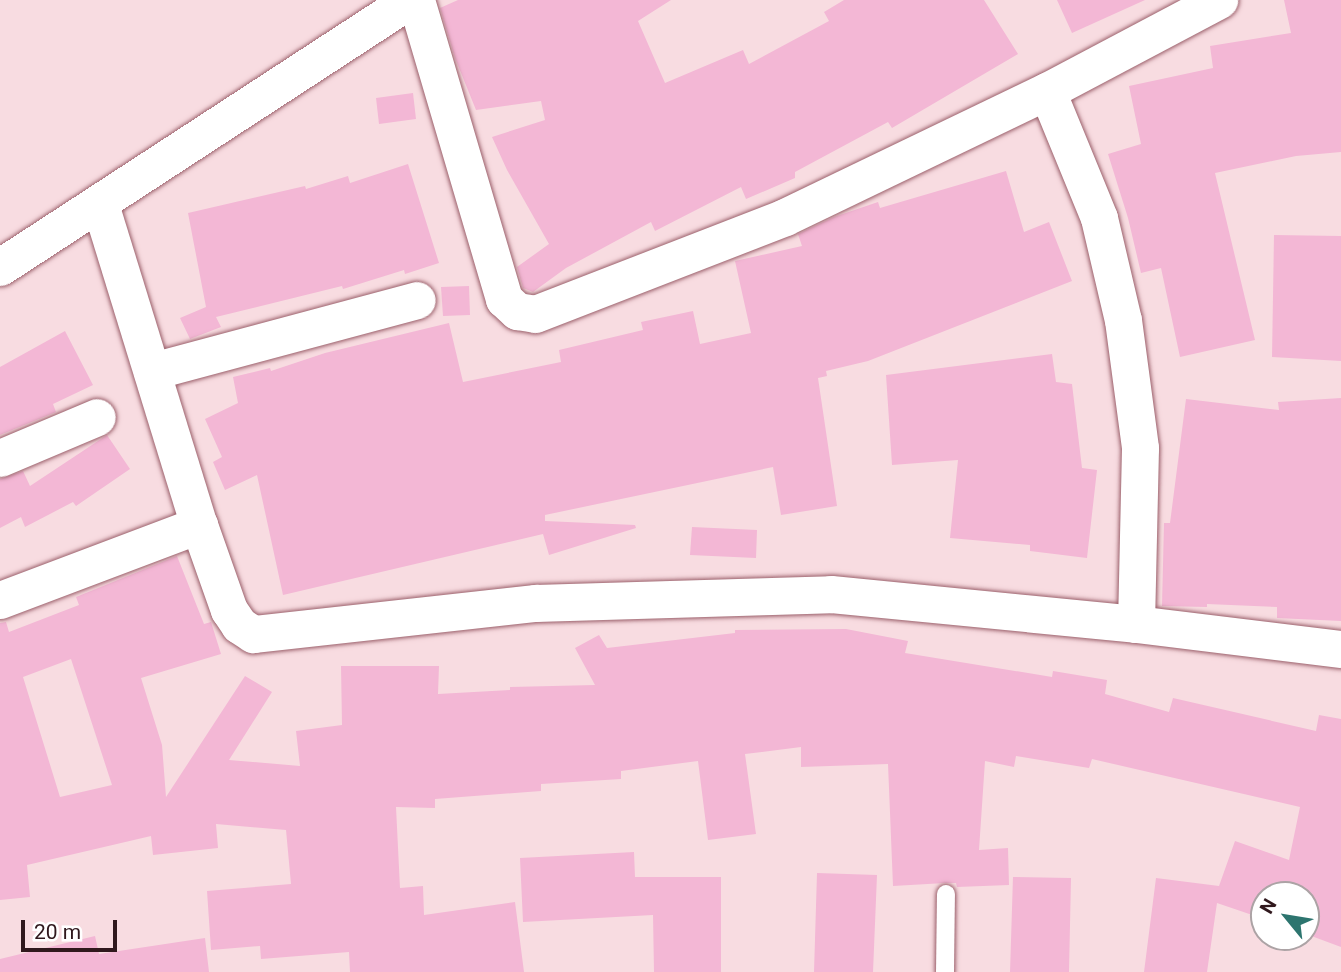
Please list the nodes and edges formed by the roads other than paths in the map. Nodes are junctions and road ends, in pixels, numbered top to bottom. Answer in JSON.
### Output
{"nodes":[{"id":1,"x":410,"y":0,"type":"edge"},
{"id":2,"x":416,"y":0,"type":"edge"},
{"id":3,"x":1219,"y":0,"type":"edge"},
{"id":4,"x":1047,"y":90,"type":"junction"},
{"id":5,"x":100,"y":204,"type":"junction"},
{"id":6,"x":0,"y":267,"type":"edge"},
{"id":7,"x":417,"y":300,"type":"dead end"},
{"id":8,"x":152,"y":371,"type":"junction"},
{"id":9,"x":97,"y":417,"type":"dead end"},
{"id":10,"x":0,"y":458,"type":"edge"},
{"id":11,"x":199,"y":525,"type":"junction"},
{"id":12,"x":0,"y":600,"type":"edge"},
{"id":13,"x":1136,"y":624,"type":"junction"},
{"id":14,"x":1341,"y":649,"type":"edge"},
{"id":15,"x":946,"y":894,"type":"dead end"},
{"id":16,"x":946,"y":972,"type":"edge"}],
"edges":[{"from":1,"to":5,"type":"street"},
{"from":2,"to":4,"type":"street"},
{"from":3,"to":4,"type":"street"},
{"from":4,"to":13,"type":"street"},
{"from":5,"to":6,"type":"street"},
{"from":5,"to":8,"type":"street"},
{"from":7,"to":8,"type":"street"},
{"from":8,"to":11,"type":"street"},
{"from":9,"to":10,"type":"street"},
{"from":11,"to":12,"type":"street"},
{"from":11,"to":13,"type":"street"},
{"from":13,"to":14,"type":"street"},
{"from":15,"to":16,"type":"lane"}]}
